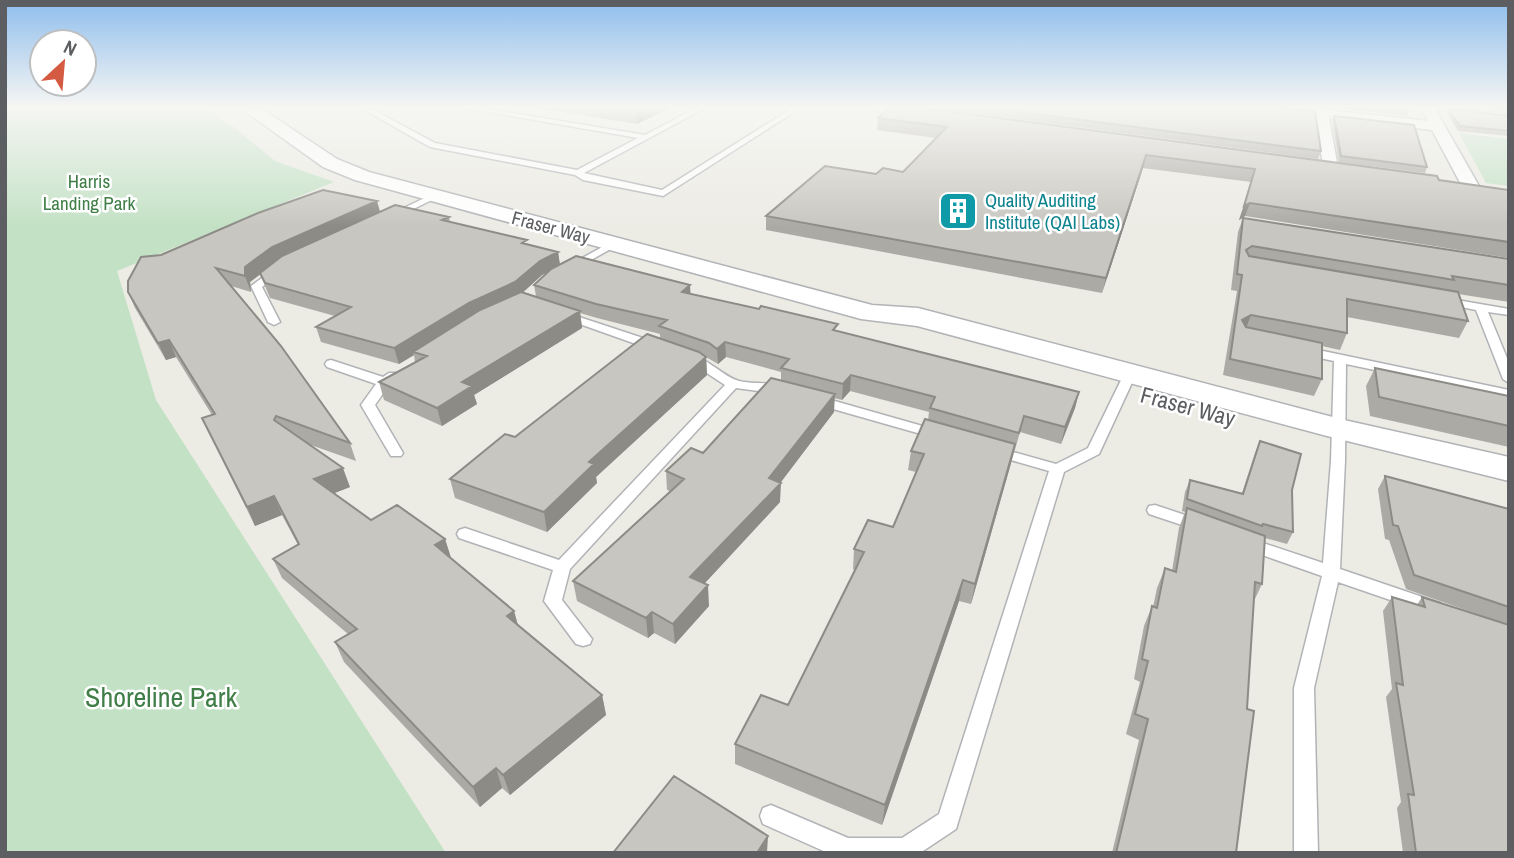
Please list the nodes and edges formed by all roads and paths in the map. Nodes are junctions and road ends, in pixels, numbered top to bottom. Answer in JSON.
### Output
{"nodes":[{"id":1,"x":306,"y":147,"type":"edge"},
{"id":2,"x":444,"y":147,"type":"edge"},
{"id":3,"x":627,"y":147,"type":"edge"},
{"id":4,"x":736,"y":147,"type":"edge"},
{"id":5,"x":1326,"y":147,"type":"edge"},
{"id":6,"x":1450,"y":147,"type":"edge"},
{"id":7,"x":1329,"y":168,"type":"edge"},
{"id":8,"x":578,"y":173,"type":"junction"},
{"id":9,"x":1444,"y":183,"type":"edge"},
{"id":10,"x":436,"y":196,"type":"junction"},
{"id":11,"x":383,"y":220,"type":"edge"},
{"id":12,"x":613,"y":244,"type":"junction"},
{"id":13,"x":282,"y":266,"type":"edge"},
{"id":14,"x":560,"y":273,"type":"edge"},
{"id":15,"x":1426,"y":298,"type":"edge"},
{"id":16,"x":1481,"y":308,"type":"junction"},
{"id":17,"x":550,"y":310,"type":"edge"},
{"id":18,"x":1509,"y":312,"type":"edge"},
{"id":19,"x":274,"y":322,"type":"dead end"},
{"id":20,"x":1285,"y":347,"type":"edge"},
{"id":21,"x":667,"y":351,"type":"edge"},
{"id":22,"x":679,"y":355,"type":"edge"},
{"id":23,"x":1340,"y":358,"type":"junction"},
{"id":24,"x":331,"y":364,"type":"dead end"},
{"id":25,"x":408,"y":367,"type":"edge"},
{"id":26,"x":1509,"y":379,"type":"edge"},
{"id":27,"x":384,"y":382,"type":"junction"},
{"id":28,"x":1126,"y":382,"type":"junction"},
{"id":29,"x":733,"y":384,"type":"junction"},
{"id":30,"x":1509,"y":394,"type":"edge"},
{"id":31,"x":1339,"y":438,"type":"junction"},
{"id":32,"x":950,"y":439,"type":"edge"},
{"id":33,"x":977,"y":446,"type":"edge"},
{"id":34,"x":396,"y":453,"type":"dead end"},
{"id":35,"x":1057,"y":469,"type":"junction"},
{"id":36,"x":1509,"y":469,"type":"edge"},
{"id":37,"x":1509,"y":491,"type":"edge"},
{"id":38,"x":1155,"y":510,"type":"dead end"},
{"id":39,"x":465,"y":534,"type":"dead end"},
{"id":40,"x":562,"y":567,"type":"junction"},
{"id":41,"x":1331,"y":574,"type":"junction"},
{"id":42,"x":1445,"y":612,"type":"edge"},
{"id":43,"x":583,"y":639,"type":"dead end"},
{"id":44,"x":771,"y":816,"type":"dead end"},
{"id":45,"x":1306,"y":853,"type":"edge"}],
"edges":[{"from":1,"to":10,"type":"street","name":"Fraser Way"},
{"from":2,"to":8,"type":"lane"},
{"from":3,"to":8,"type":"lane"},
{"from":4,"to":8,"type":"lane"},
{"from":5,"to":7,"type":"street"},
{"from":6,"to":9,"type":"street"},
{"from":10,"to":11,"type":"lane"},
{"from":10,"to":12,"type":"street","name":"Fraser Way"},
{"from":12,"to":14,"type":"lane"},
{"from":12,"to":28,"type":"street","name":"Fraser Way"},
{"from":13,"to":19,"type":"lane"},
{"from":15,"to":16,"type":"lane"},
{"from":16,"to":18,"type":"lane"},
{"from":16,"to":26,"type":"lane"},
{"from":17,"to":21,"type":"lane"},
{"from":20,"to":23,"type":"lane"},
{"from":22,"to":29,"type":"lane"},
{"from":23,"to":30,"type":"lane"},
{"from":23,"to":31,"type":"lane"},
{"from":24,"to":27,"type":"lane"},
{"from":25,"to":27,"type":"lane"},
{"from":27,"to":34,"type":"lane"},
{"from":28,"to":31,"type":"street","name":"Fraser Way"},
{"from":28,"to":35,"type":"lane"},
{"from":29,"to":32,"type":"lane"},
{"from":29,"to":40,"type":"lane"},
{"from":31,"to":36,"type":"street","name":"Fraser Way"},
{"from":31,"to":37,"type":"street","name":"Fraser Way"},
{"from":31,"to":41,"type":"lane"},
{"from":33,"to":35,"type":"lane"},
{"from":35,"to":44,"type":"lane"},
{"from":38,"to":41,"type":"lane"},
{"from":39,"to":40,"type":"lane"},
{"from":40,"to":43,"type":"lane"},
{"from":41,"to":42,"type":"lane"},
{"from":41,"to":45,"type":"lane"}]}
